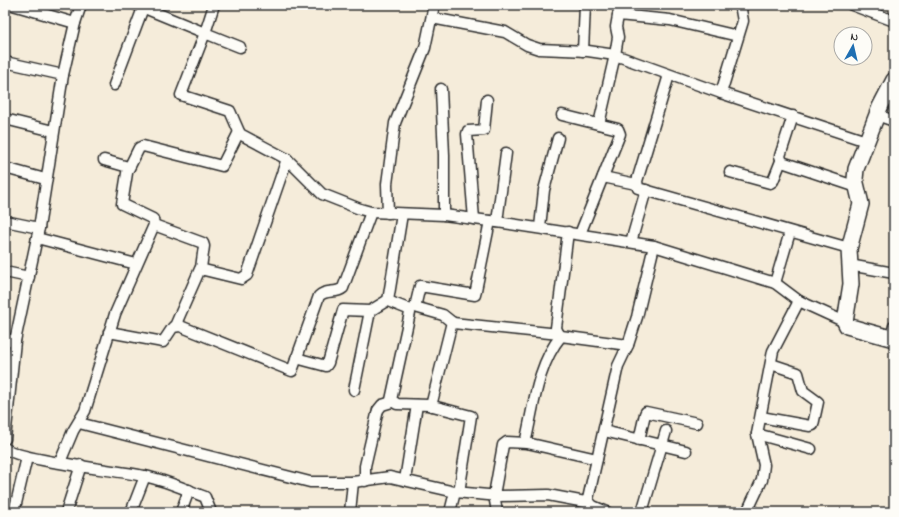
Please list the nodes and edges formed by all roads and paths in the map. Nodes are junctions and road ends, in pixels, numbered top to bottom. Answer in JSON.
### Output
{"nodes":[{"id":1,"x":13,"y":5,"type":"edge"},
{"id":2,"x":81,"y":5,"type":"edge"},
{"id":3,"x":214,"y":5,"type":"edge"},
{"id":4,"x":434,"y":5,"type":"edge"},
{"id":5,"x":585,"y":5,"type":"edge"},
{"id":6,"x":743,"y":5,"type":"edge"},
{"id":7,"x":852,"y":5,"type":"edge"},
{"id":8,"x":140,"y":6,"type":"edge"},
{"id":9,"x":619,"y":10,"type":"edge"},
{"id":10,"x":432,"y":18,"type":"junction"},
{"id":11,"x":894,"y":21,"type":"edge"},
{"id":12,"x":75,"y":23,"type":"junction"},
{"id":13,"x":205,"y":32,"type":"junction"},
{"id":14,"x":738,"y":36,"type":"junction"},
{"id":15,"x":240,"y":47,"type":"dead end"},
{"id":16,"x":583,"y":50,"type":"junction"},
{"id":17,"x":615,"y":55,"type":"junction"},
{"id":18,"x":5,"y":62,"type":"edge"},
{"id":19,"x":63,"y":75,"type":"junction"},
{"id":20,"x":669,"y":75,"type":"junction"},
{"id":21,"x":894,"y":80,"type":"edge"},
{"id":22,"x":114,"y":85,"type":"dead end"},
{"id":23,"x":441,"y":89,"type":"dead end"},
{"id":24,"x":720,"y":93,"type":"junction"},
{"id":25,"x":487,"y":100,"type":"dead end"},
{"id":26,"x":562,"y":115,"type":"dead end"},
{"id":27,"x":877,"y":115,"type":"junction"},
{"id":28,"x":793,"y":116,"type":"junction"},
{"id":29,"x":5,"y":120,"type":"edge"},
{"id":30,"x":894,"y":121,"type":"edge"},
{"id":31,"x":599,"y":124,"type":"junction"},
{"id":32,"x":53,"y":131,"type":"junction"},
{"id":33,"x":238,"y":132,"type":"junction"},
{"id":34,"x":558,"y":138,"type":"dead end"},
{"id":35,"x":866,"y":141,"type":"junction"},
{"id":36,"x":506,"y":153,"type":"dead end"},
{"id":37,"x":287,"y":159,"type":"junction"},
{"id":38,"x":104,"y":160,"type":"dead end"},
{"id":39,"x":780,"y":161,"type":"junction"},
{"id":40,"x":5,"y":168,"type":"edge"},
{"id":41,"x":129,"y":168,"type":"junction"},
{"id":42,"x":730,"y":172,"type":"dead end"},
{"id":43,"x":603,"y":177,"type":"junction"},
{"id":44,"x":45,"y":179,"type":"junction"},
{"id":45,"x":636,"y":184,"type":"junction"},
{"id":46,"x":857,"y":187,"type":"junction"},
{"id":47,"x":646,"y":190,"type":"junction"},
{"id":48,"x":372,"y":212,"type":"junction"},
{"id":49,"x":388,"y":214,"type":"junction"},
{"id":50,"x":402,"y":214,"type":"junction"},
{"id":51,"x":444,"y":215,"type":"junction"},
{"id":52,"x":474,"y":219,"type":"junction"},
{"id":53,"x":5,"y":220,"type":"edge"},
{"id":54,"x":493,"y":221,"type":"junction"},
{"id":55,"x":154,"y":225,"type":"junction"},
{"id":56,"x":540,"y":227,"type":"junction"},
{"id":57,"x":568,"y":232,"type":"junction"},
{"id":58,"x":790,"y":232,"type":"junction"},
{"id":59,"x":38,"y":233,"type":"junction"},
{"id":60,"x":580,"y":234,"type":"junction"},
{"id":61,"x":631,"y":242,"type":"junction"},
{"id":62,"x":654,"y":246,"type":"junction"},
{"id":63,"x":849,"y":248,"type":"junction"},
{"id":64,"x":136,"y":264,"type":"junction"},
{"id":65,"x":850,"y":264,"type":"junction"},
{"id":66,"x":201,"y":268,"type":"junction"},
{"id":67,"x":5,"y":272,"type":"edge"},
{"id":68,"x":894,"y":273,"type":"edge"},
{"id":69,"x":29,"y":277,"type":"junction"},
{"id":70,"x":775,"y":283,"type":"junction"},
{"id":71,"x":388,"y":300,"type":"junction"},
{"id":72,"x":799,"y":301,"type":"junction"},
{"id":73,"x":370,"y":310,"type":"junction"},
{"id":74,"x":452,"y":322,"type":"junction"},
{"id":75,"x":846,"y":322,"type":"junction"},
{"id":76,"x":175,"y":326,"type":"junction"},
{"id":77,"x":109,"y":332,"type":"junction"},
{"id":78,"x":893,"y":334,"type":"edge"},
{"id":79,"x":559,"y":335,"type":"junction"},
{"id":80,"x":5,"y":339,"type":"edge"},
{"id":81,"x":15,"y":341,"type":"junction"},
{"id":82,"x":628,"y":345,"type":"junction"},
{"id":83,"x":296,"y":358,"type":"junction"},
{"id":84,"x":771,"y":364,"type":"junction"},
{"id":85,"x":354,"y":390,"type":"dead end"},
{"id":86,"x":7,"y":396,"type":"edge"},
{"id":87,"x":392,"y":402,"type":"junction"},
{"id":88,"x":417,"y":405,"type":"junction"},
{"id":89,"x":431,"y":406,"type":"junction"},
{"id":90,"x":761,"y":416,"type":"junction"},
{"id":91,"x":79,"y":423,"type":"junction"},
{"id":92,"x":697,"y":423,"type":"dead end"},
{"id":93,"x":604,"y":431,"type":"junction"},
{"id":94,"x":666,"y":431,"type":"dead end"},
{"id":95,"x":757,"y":434,"type":"junction"},
{"id":96,"x":5,"y":439,"type":"edge"},
{"id":97,"x":639,"y":440,"type":"junction"},
{"id":98,"x":527,"y":442,"type":"junction"},
{"id":99,"x":662,"y":445,"type":"junction"},
{"id":100,"x":5,"y":448,"type":"edge"},
{"id":101,"x":811,"y":449,"type":"dead end"},
{"id":102,"x":686,"y":451,"type":"dead end"},
{"id":103,"x":27,"y":457,"type":"junction"},
{"id":104,"x":598,"y":459,"type":"junction"},
{"id":105,"x":60,"y":462,"type":"junction"},
{"id":106,"x":81,"y":465,"type":"junction"},
{"id":107,"x":145,"y":476,"type":"junction"},
{"id":108,"x":405,"y":480,"type":"junction"},
{"id":109,"x":365,"y":481,"type":"junction"},
{"id":110,"x":352,"y":482,"type":"junction"},
{"id":111,"x":189,"y":490,"type":"junction"},
{"id":112,"x":457,"y":492,"type":"junction"},
{"id":113,"x":494,"y":495,"type":"junction"},
{"id":114,"x":588,"y":505,"type":"edge"},
{"id":115,"x":751,"y":511,"type":"edge"},
{"id":116,"x":14,"y":512,"type":"edge"},
{"id":117,"x":66,"y":512,"type":"edge"},
{"id":118,"x":131,"y":512,"type":"edge"},
{"id":119,"x":181,"y":512,"type":"edge"},
{"id":120,"x":212,"y":512,"type":"edge"},
{"id":121,"x":350,"y":512,"type":"edge"},
{"id":122,"x":450,"y":512,"type":"edge"},
{"id":123,"x":497,"y":512,"type":"edge"},
{"id":124,"x":607,"y":512,"type":"edge"},
{"id":125,"x":642,"y":512,"type":"edge"}],
"edges":[{"from":1,"to":12,"type":"street"},
{"from":2,"to":12,"type":"street"},
{"from":3,"to":13,"type":"street"},
{"from":4,"to":10,"type":"street"},
{"from":5,"to":16,"type":"street"},
{"from":6,"to":14,"type":"street"},
{"from":7,"to":11,"type":"street"},
{"from":8,"to":13,"type":"street"},
{"from":8,"to":22,"type":"street"},
{"from":9,"to":14,"type":"street"},
{"from":9,"to":17,"type":"street"},
{"from":10,"to":16,"type":"street"},
{"from":10,"to":49,"type":"street"},
{"from":12,"to":19,"type":"street"},
{"from":13,"to":15,"type":"street"},
{"from":13,"to":33,"type":"street"},
{"from":14,"to":24,"type":"street"},
{"from":16,"to":17,"type":"street"},
{"from":17,"to":20,"type":"street"},
{"from":17,"to":31,"type":"street"},
{"from":18,"to":19,"type":"street"},
{"from":19,"to":32,"type":"street"},
{"from":20,"to":24,"type":"street"},
{"from":20,"to":45,"type":"street"},
{"from":21,"to":27,"type":"street"},
{"from":23,"to":51,"type":"street"},
{"from":24,"to":28,"type":"street"},
{"from":25,"to":52,"type":"street"},
{"from":26,"to":31,"type":"street"},
{"from":27,"to":30,"type":"street"},
{"from":27,"to":35,"type":"street"},
{"from":28,"to":35,"type":"street"},
{"from":28,"to":39,"type":"street"},
{"from":29,"to":32,"type":"street"},
{"from":31,"to":43,"type":"street"},
{"from":32,"to":44,"type":"street"},
{"from":33,"to":37,"type":"street"},
{"from":33,"to":41,"type":"street"},
{"from":34,"to":56,"type":"street"},
{"from":35,"to":46,"type":"street"},
{"from":36,"to":54,"type":"street"},
{"from":37,"to":48,"type":"street"},
{"from":37,"to":66,"type":"street"},
{"from":38,"to":41,"type":"street"},
{"from":39,"to":42,"type":"street"},
{"from":39,"to":46,"type":"street"},
{"from":40,"to":44,"type":"street"},
{"from":41,"to":55,"type":"street"},
{"from":43,"to":45,"type":"street"},
{"from":43,"to":60,"type":"street"},
{"from":44,"to":59,"type":"street"},
{"from":45,"to":47,"type":"street"},
{"from":46,"to":63,"type":"street"},
{"from":47,"to":58,"type":"street"},
{"from":47,"to":61,"type":"street"},
{"from":48,"to":49,"type":"street"},
{"from":48,"to":83,"type":"street"},
{"from":49,"to":50,"type":"street"},
{"from":50,"to":51,"type":"street"},
{"from":50,"to":71,"type":"street"},
{"from":51,"to":52,"type":"street"},
{"from":52,"to":54,"type":"street"},
{"from":53,"to":59,"type":"street"},
{"from":54,"to":56,"type":"street"},
{"from":54,"to":74,"type":"street"},
{"from":55,"to":64,"type":"street"},
{"from":55,"to":66,"type":"street"},
{"from":56,"to":57,"type":"street"},
{"from":57,"to":60,"type":"street"},
{"from":57,"to":79,"type":"street"},
{"from":58,"to":63,"type":"street"},
{"from":58,"to":70,"type":"street"},
{"from":59,"to":64,"type":"street"},
{"from":59,"to":69,"type":"street"},
{"from":60,"to":61,"type":"street"},
{"from":61,"to":62,"type":"street"},
{"from":62,"to":70,"type":"street"},
{"from":62,"to":82,"type":"street"},
{"from":63,"to":65,"type":"street"},
{"from":64,"to":77,"type":"street"},
{"from":65,"to":68,"type":"street"},
{"from":65,"to":75,"type":"street"},
{"from":66,"to":76,"type":"street"},
{"from":67,"to":69,"type":"street"},
{"from":69,"to":81,"type":"street"},
{"from":70,"to":72,"type":"street"},
{"from":71,"to":73,"type":"street"},
{"from":71,"to":87,"type":"street"},
{"from":72,"to":75,"type":"street"},
{"from":72,"to":84,"type":"street"},
{"from":73,"to":83,"type":"street"},
{"from":73,"to":85,"type":"street"},
{"from":74,"to":79,"type":"street"},
{"from":74,"to":89,"type":"street"},
{"from":75,"to":78,"type":"street"},
{"from":76,"to":77,"type":"street"},
{"from":76,"to":83,"type":"street"},
{"from":77,"to":91,"type":"street"},
{"from":79,"to":82,"type":"street"},
{"from":79,"to":98,"type":"street"},
{"from":80,"to":81,"type":"street"},
{"from":81,"to":86,"type":"street"},
{"from":82,"to":93,"type":"street"},
{"from":84,"to":90,"type":"street"},
{"from":84,"to":90,"type":"street"},
{"from":86,"to":96,"type":"street"},
{"from":87,"to":88,"type":"street"},
{"from":87,"to":109,"type":"street"},
{"from":88,"to":89,"type":"street"},
{"from":88,"to":108,"type":"street"},
{"from":89,"to":112,"type":"street"},
{"from":90,"to":95,"type":"street"},
{"from":91,"to":105,"type":"street"},
{"from":91,"to":110,"type":"street"},
{"from":92,"to":97,"type":"street"},
{"from":93,"to":97,"type":"street"},
{"from":93,"to":104,"type":"street"},
{"from":94,"to":99,"type":"street"},
{"from":95,"to":101,"type":"street"},
{"from":95,"to":115,"type":"street"},
{"from":97,"to":99,"type":"street"},
{"from":98,"to":104,"type":"street"},
{"from":98,"to":113,"type":"street"},
{"from":99,"to":102,"type":"street"},
{"from":99,"to":125,"type":"street"},
{"from":100,"to":103,"type":"street"},
{"from":103,"to":105,"type":"street"},
{"from":103,"to":116,"type":"street"},
{"from":104,"to":114,"type":"street"},
{"from":105,"to":106,"type":"street"},
{"from":106,"to":107,"type":"street"},
{"from":106,"to":117,"type":"street"},
{"from":107,"to":111,"type":"street"},
{"from":107,"to":118,"type":"street"},
{"from":108,"to":109,"type":"street"},
{"from":108,"to":112,"type":"street"},
{"from":109,"to":110,"type":"street"},
{"from":110,"to":121,"type":"street"},
{"from":111,"to":119,"type":"street"},
{"from":111,"to":120,"type":"street"},
{"from":112,"to":113,"type":"street"},
{"from":112,"to":122,"type":"street"},
{"from":113,"to":114,"type":"street"},
{"from":113,"to":123,"type":"street"},
{"from":114,"to":124,"type":"street"}]}
